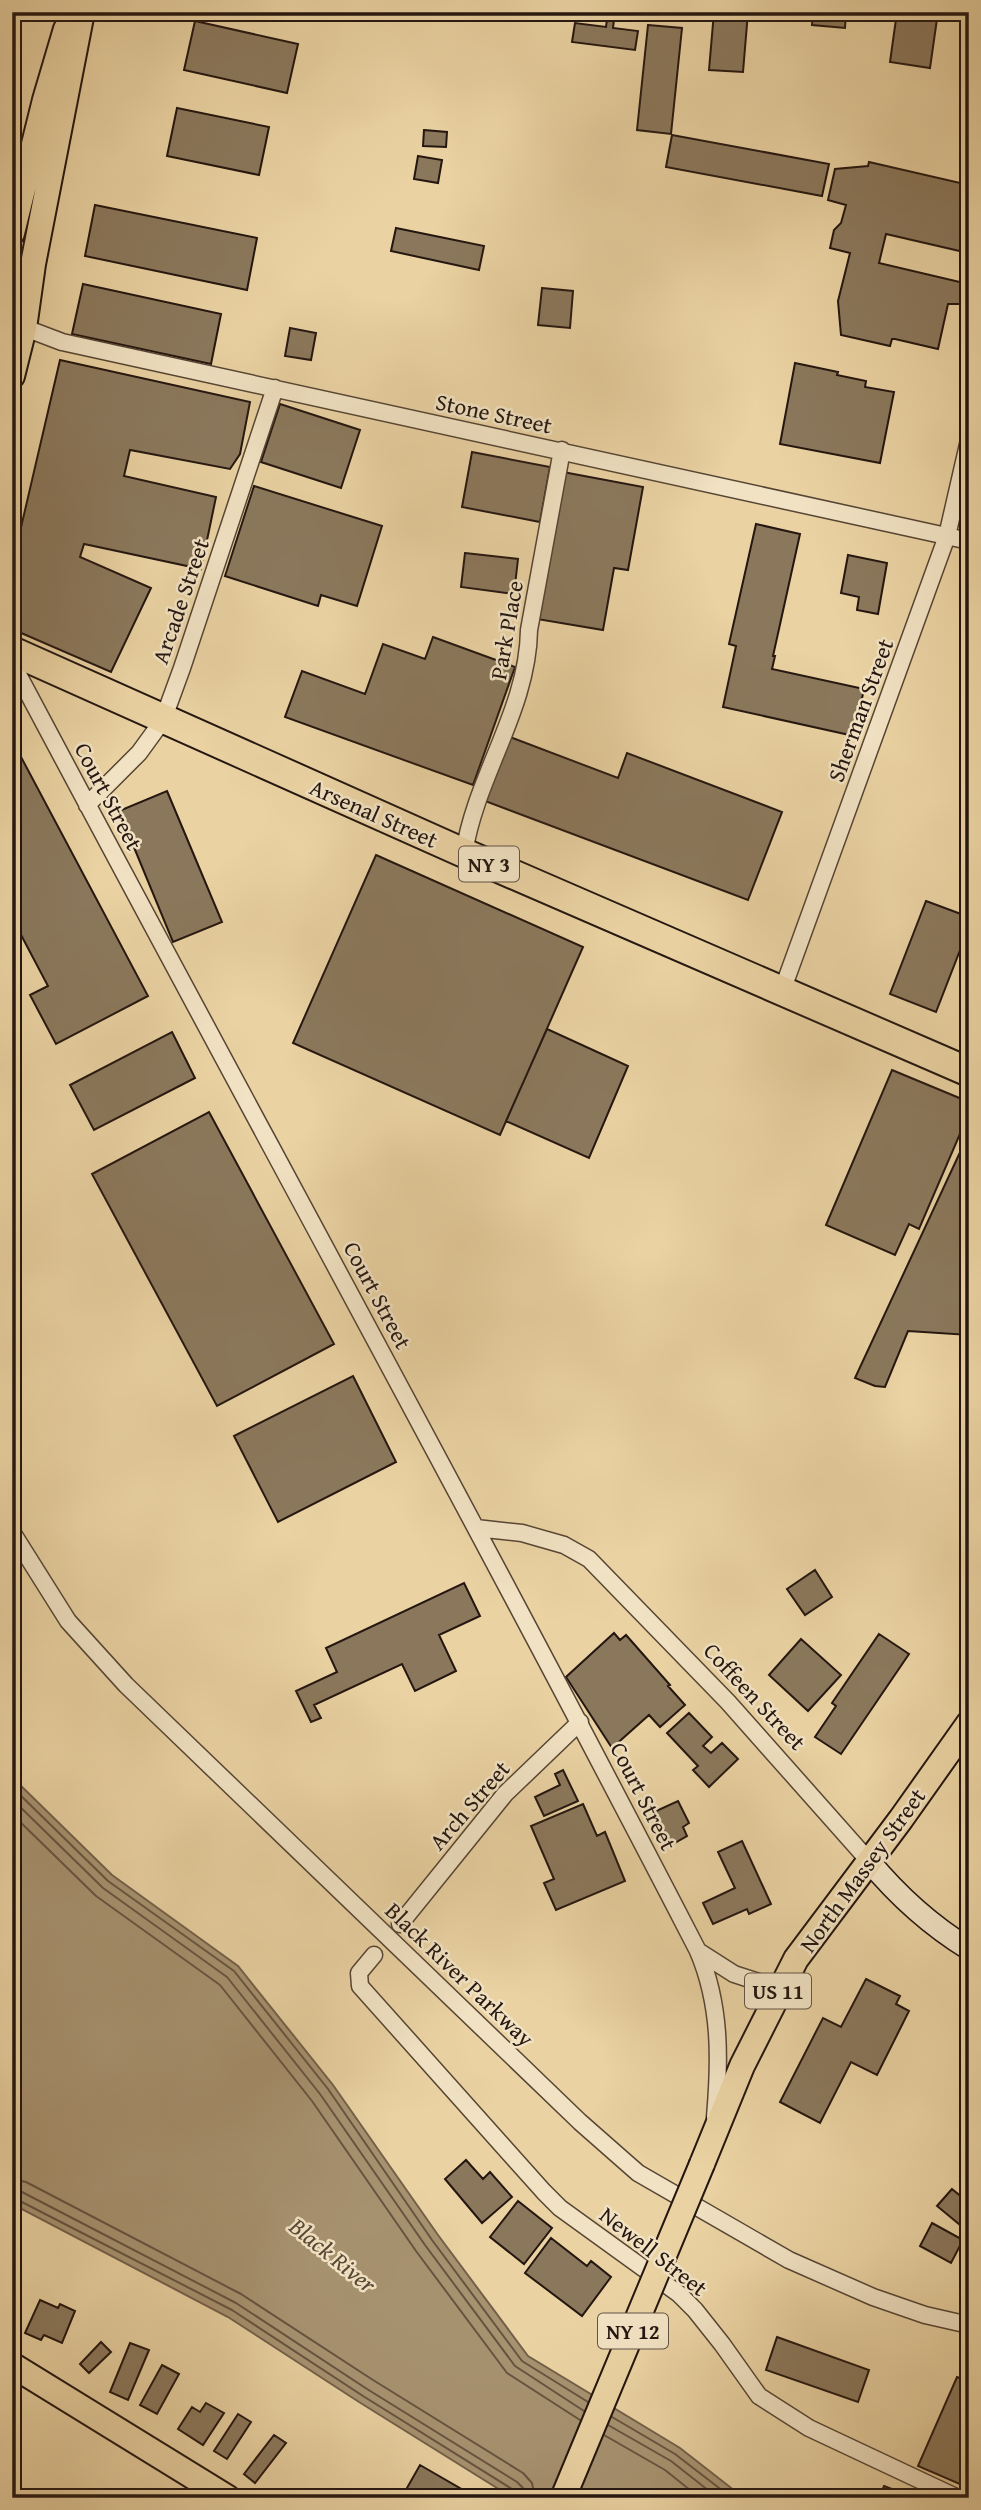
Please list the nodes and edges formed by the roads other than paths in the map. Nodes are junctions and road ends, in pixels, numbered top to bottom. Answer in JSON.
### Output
{"nodes":[{"id":1,"x":73,"y":12,"type":"edge"},
{"id":2,"x":82,"y":12,"type":"edge"},
{"id":3,"x":12,"y":233,"type":"edge"},
{"id":4,"x":18,"y":326,"type":"edge"},
{"id":5,"x":12,"y":376,"type":"edge"},
{"id":6,"x":275,"y":388,"type":"junction"},
{"id":7,"x":969,"y":440,"type":"edge"},
{"id":8,"x":562,"y":450,"type":"junction"},
{"id":9,"x":947,"y":537,"type":"junction"},
{"id":10,"x":969,"y":541,"type":"edge"},
{"id":11,"x":12,"y":651,"type":"edge"},
{"id":12,"x":12,"y":663,"type":"edge"},
{"id":13,"x":163,"y":720,"type":"junction"},
{"id":14,"x":88,"y":805,"type":"junction"},
{"id":15,"x":464,"y":853,"type":"junction"},
{"id":16,"x":782,"y":991,"type":"junction"},
{"id":17,"x":969,"y":1072,"type":"edge"},
{"id":18,"x":476,"y":1528,"type":"junction"},
{"id":19,"x":12,"y":1532,"type":"edge"},
{"id":20,"x":580,"y":1722,"type":"junction"},
{"id":21,"x":969,"y":1723,"type":"edge"},
{"id":22,"x":869,"y":1861,"type":"junction"},
{"id":23,"x":400,"y":1924,"type":"dead end"},
{"id":24,"x":969,"y":1949,"type":"edge"},
{"id":25,"x":698,"y":1951,"type":"junction"},
{"id":26,"x":374,"y":1955,"type":"dead end"},
{"id":27,"x":780,"y":1989,"type":"junction"},
{"id":28,"x":713,"y":2136,"type":"junction"},
{"id":29,"x":702,"y":2164,"type":"joint"},
{"id":30,"x":969,"y":2325,"type":"edge"},
{"id":31,"x":12,"y":2365,"type":"edge"},
{"id":32,"x":229,"y":2498,"type":"edge"},
{"id":33,"x":563,"y":2498,"type":"edge"},
{"id":34,"x":958,"y":2498,"type":"edge"}],
"edges":[{"from":1,"to":3,"type":"main road"},
{"from":2,"to":4,"type":"main road"},
{"from":4,"to":5,"type":"main road"},
{"from":4,"to":6,"type":"street","name":"Stone Street"},
{"from":6,"to":8,"type":"street","name":"Stone Street"},
{"from":6,"to":13,"type":"street","name":"Arcade Street"},
{"from":7,"to":9,"type":"street","name":"Sherman Street"},
{"from":8,"to":9,"type":"street","name":"Stone Street"},
{"from":8,"to":15,"type":"street","name":"Park Place"},
{"from":9,"to":10,"type":"street","name":"Stone Street"},
{"from":9,"to":16,"type":"street","name":"Sherman Street"},
{"from":11,"to":13,"type":"highway","name":"Arsenal Street","number":"NY 3"},
{"from":12,"to":14,"type":"street","name":"Court Street"},
{"from":13,"to":14,"type":"street","name":"Arcade Street"},
{"from":13,"to":15,"type":"highway","name":"Arsenal Street","number":"NY 3"},
{"from":14,"to":18,"type":"street","name":"Court Street"},
{"from":15,"to":16,"type":"highway","name":"Arsenal Street","number":"NY 3"},
{"from":16,"to":17,"type":"highway","name":"Arsenal Street","number":"NY 3"},
{"from":18,"to":20,"type":"street","name":"Court Street"},
{"from":18,"to":22,"type":"street","name":"Coffeen Street"},
{"from":19,"to":30,"type":"street","name":"Black River Parkway"},
{"from":20,"to":23,"type":"street","name":"Arch Street"},
{"from":20,"to":25,"type":"street","name":"Court Street"},
{"from":21,"to":22,"type":"main road","name":"North Massey Street","number":"US 11"},
{"from":22,"to":24,"type":"main road","name":"Coffeen Street"},
{"from":22,"to":27,"type":"main road","name":"North Massey Street","number":"US 11"},
{"from":25,"to":27,"type":"street"},
{"from":25,"to":28,"type":"street","name":"Court Street"},
{"from":26,"to":34,"type":"street","name":"Newell Street"},
{"from":27,"to":28,"type":"main road","name":"North Massey Street","number":"US 11"},
{"from":28,"to":29,"type":"main road","number":"US 11"},
{"from":29,"to":33,"type":"main road","number":"NY 12","bridge":true},
{"from":31,"to":32,"type":"main road"}]}
